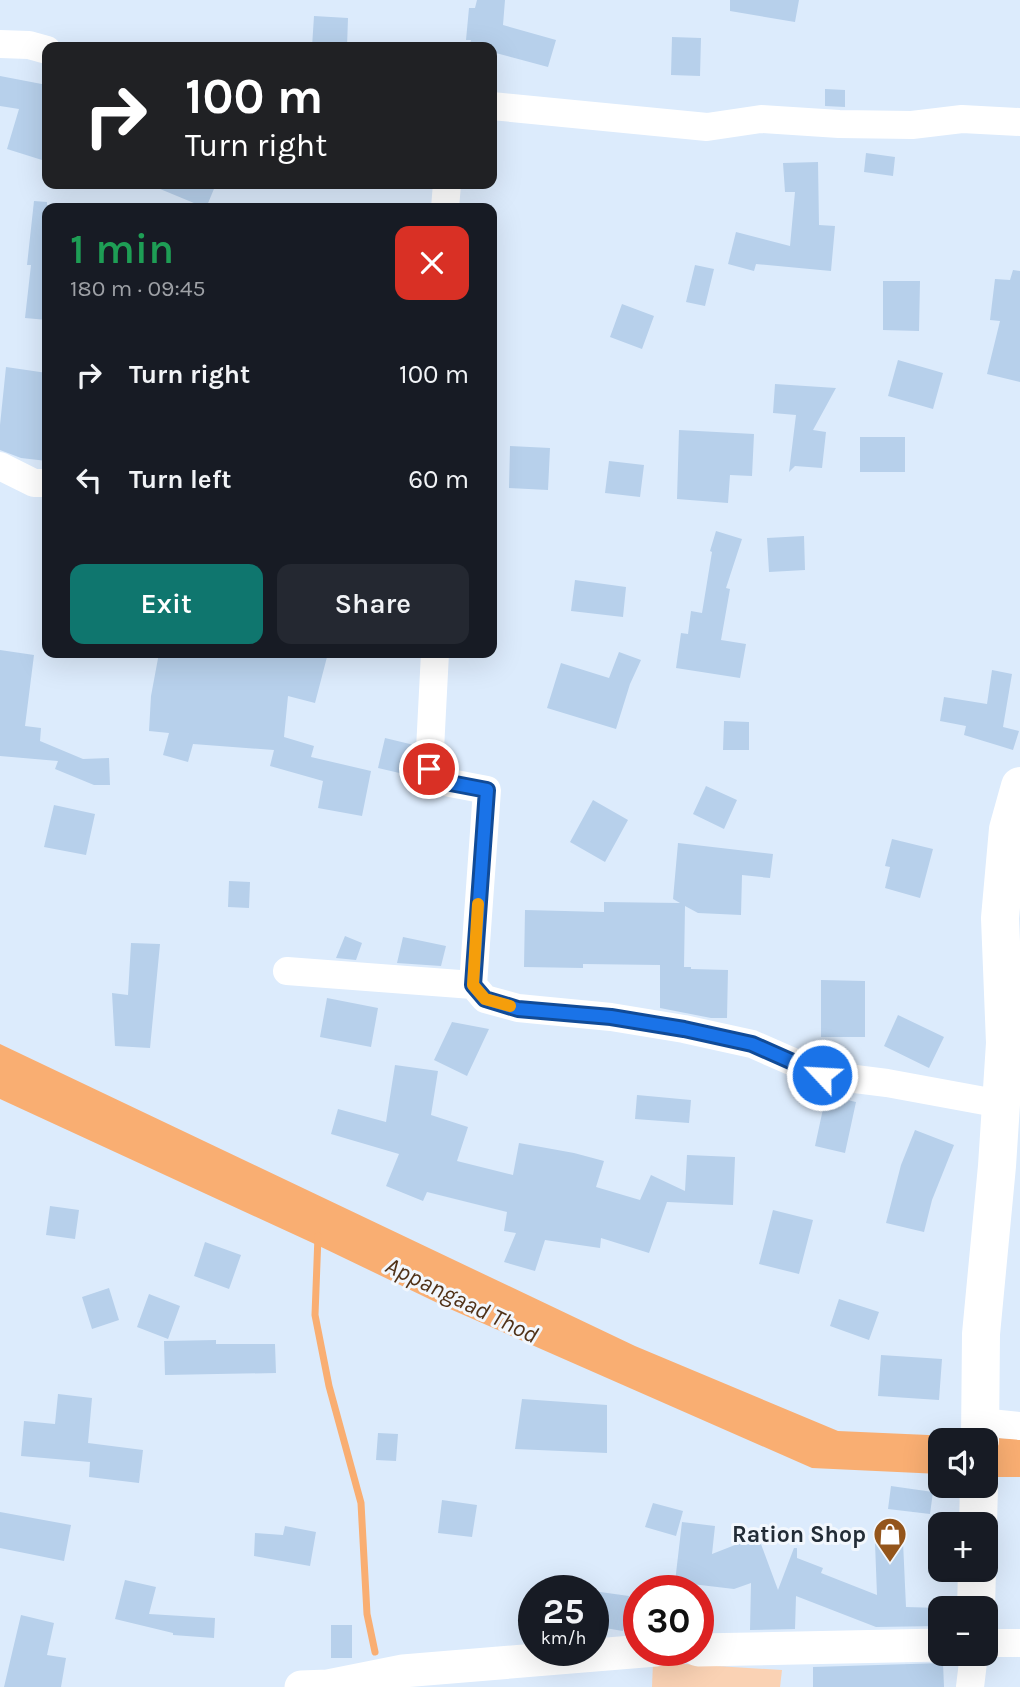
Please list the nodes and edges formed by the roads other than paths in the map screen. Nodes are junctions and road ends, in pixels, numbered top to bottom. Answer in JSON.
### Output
{"nodes":[{"id":1,"x":0,"y":44,"type":"edge"},
{"id":2,"x":42,"y":49,"type":"edge"},
{"id":3,"x":497,"y":106,"type":"edge"},
{"id":4,"x":1020,"y":122,"type":"edge"},
{"id":5,"x":0,"y":466,"type":"edge"},
{"id":6,"x":42,"y":483,"type":"edge"},
{"id":7,"x":435,"y":658,"type":"edge"},
{"id":8,"x":1020,"y":786,"type":"edge"},
{"id":9,"x":1010,"y":919,"type":"edge"},
{"id":10,"x":287,"y":971,"type":"dead end"},
{"id":11,"x":473,"y":985,"type":"junction"},
{"id":12,"x":1012,"y":1006,"type":"edge"},
{"id":13,"x":1001,"y":1104,"type":"junction"},
{"id":14,"x":1020,"y":1426,"type":"edge"},
{"id":15,"x":980,"y":1428,"type":"edge"},
{"id":16,"x":987,"y":1428,"type":"edge"},
{"id":17,"x":998,"y":1643,"type":"edge"},
{"id":18,"x":1020,"y":1643,"type":"edge"},
{"id":19,"x":928,"y":1645,"type":"edge"},
{"id":20,"x":714,"y":1650,"type":"edge"},
{"id":21,"x":623,"y":1653,"type":"edge"},
{"id":22,"x":973,"y":1666,"type":"edge"},
{"id":23,"x":319,"y":1687,"type":"edge"},
{"id":24,"x":970,"y":1687,"type":"edge"}],
"edges":[{"from":1,"to":2,"type":"street"},
{"from":3,"to":4,"type":"street"},
{"from":5,"to":6,"type":"street"},
{"from":7,"to":11,"type":"street"},
{"from":8,"to":9,"type":"main road"},
{"from":9,"to":12,"type":"main road"},
{"from":10,"to":11,"type":"street"},
{"from":11,"to":13,"type":"street"},
{"from":12,"to":13,"type":"main road"},
{"from":13,"to":15,"type":"main road"},
{"from":14,"to":16,"type":"street"},
{"from":17,"to":18,"type":"street"},
{"from":19,"to":20,"type":"street"},
{"from":21,"to":23,"type":"street"},
{"from":22,"to":24,"type":"street"}]}
